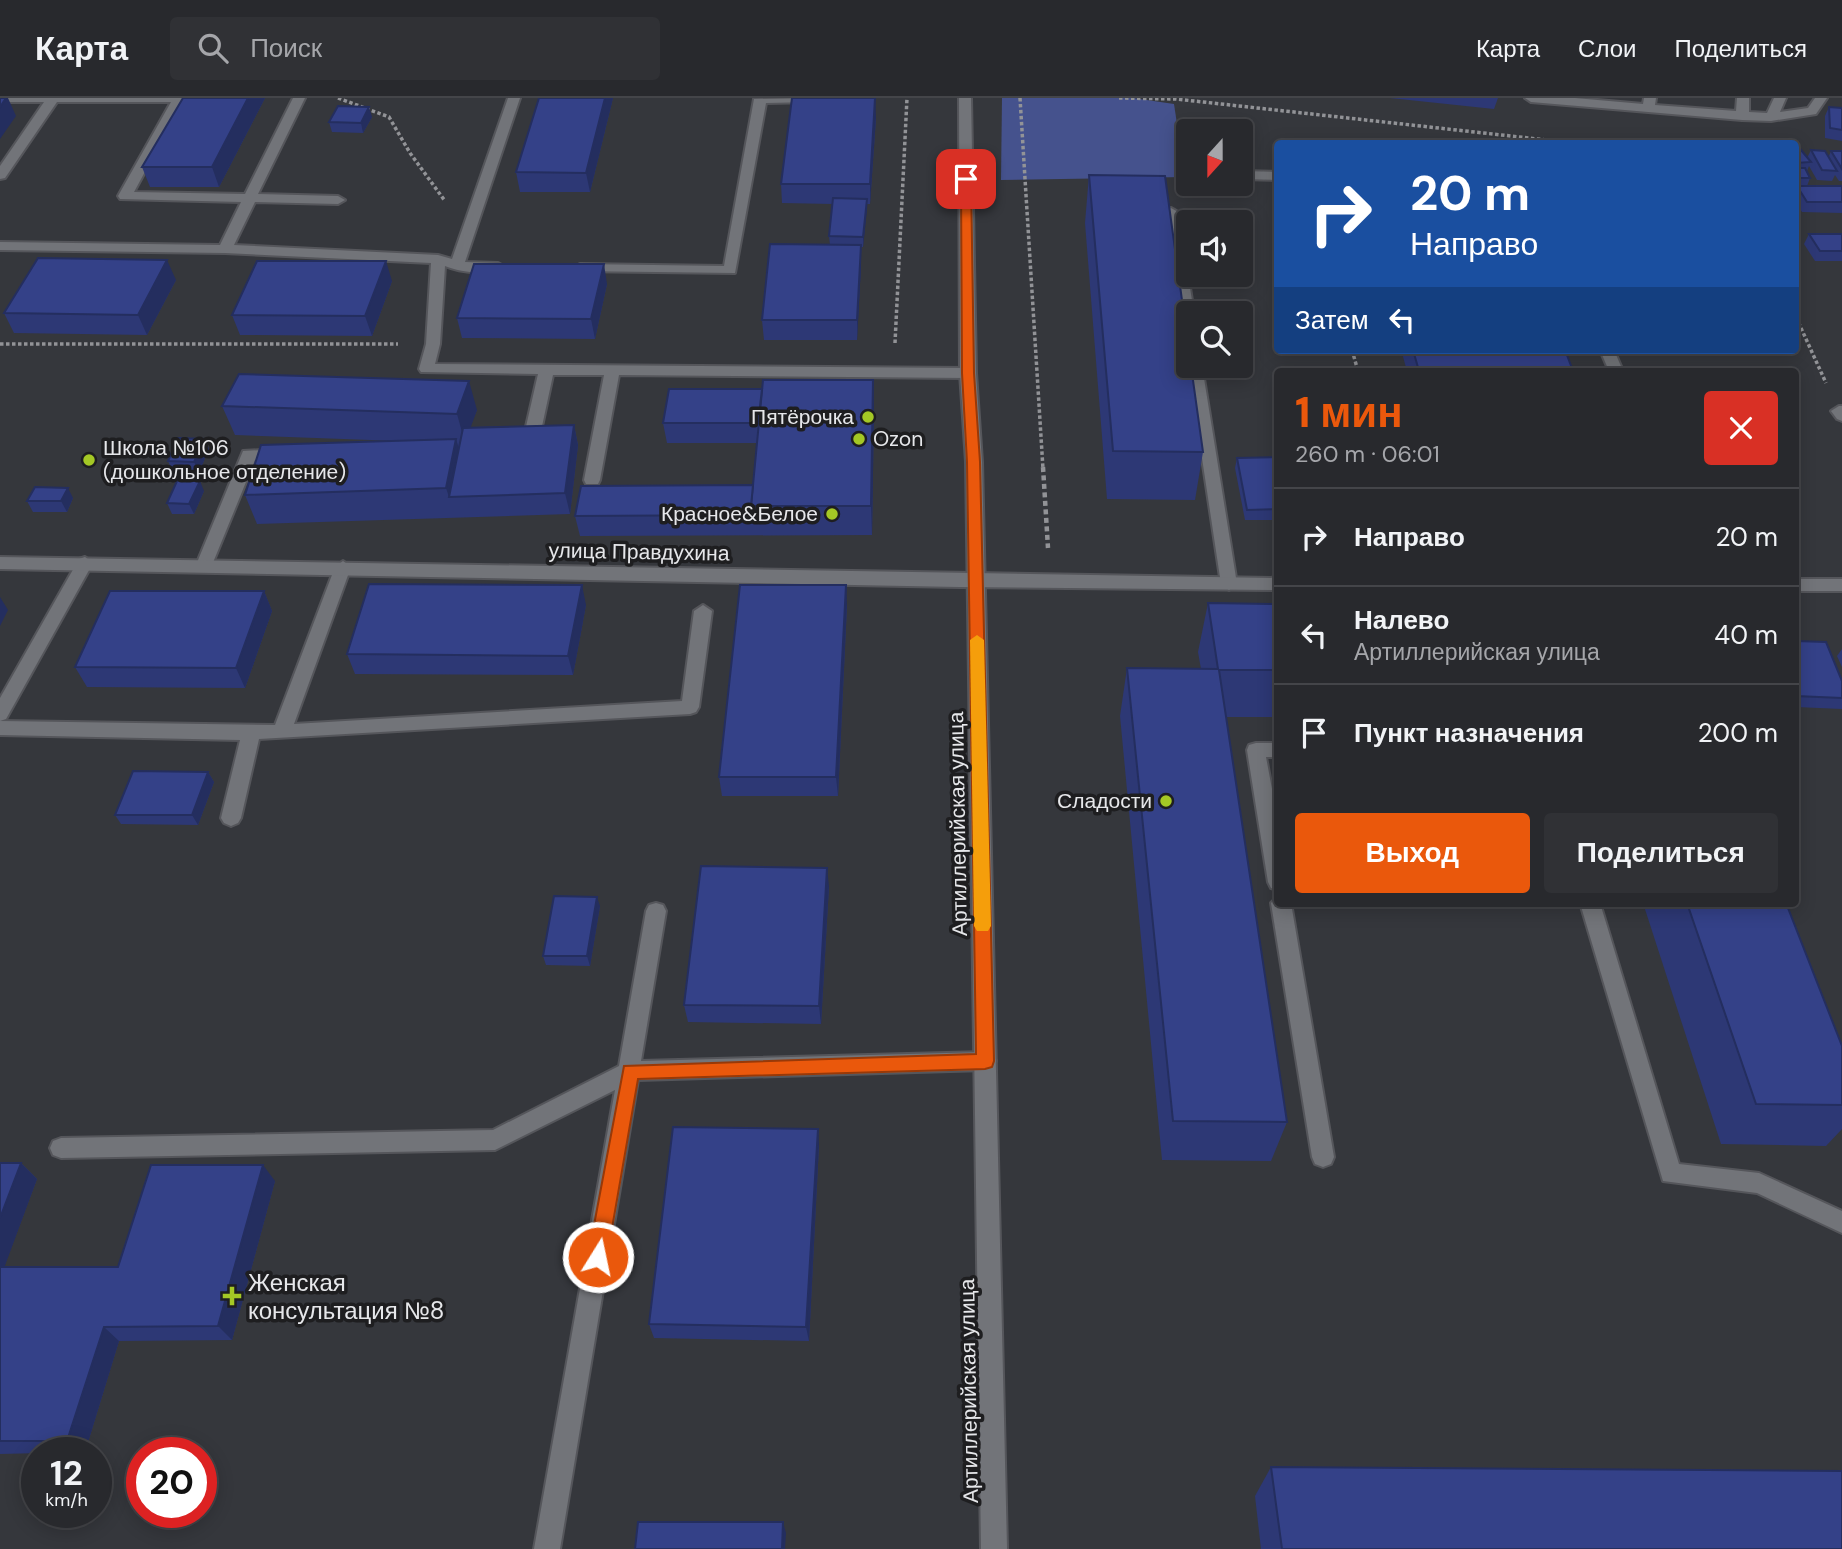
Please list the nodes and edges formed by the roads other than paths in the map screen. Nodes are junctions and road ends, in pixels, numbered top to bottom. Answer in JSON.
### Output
{"nodes":[{"id":1,"x":0,"y":98,"type":"edge"},
{"id":2,"x":53,"y":98,"type":"edge"},
{"id":3,"x":299,"y":98,"type":"edge"},
{"id":4,"x":514,"y":98,"type":"edge"},
{"id":5,"x":813,"y":98,"type":"edge"},
{"id":6,"x":965,"y":98,"type":"edge"},
{"id":7,"x":1531,"y":98,"type":"edge"},
{"id":8,"x":1743,"y":98,"type":"edge"},
{"id":9,"x":1780,"y":98,"type":"edge"},
{"id":10,"x":1821,"y":98,"type":"edge"},
{"id":11,"x":179,"y":99,"type":"edge"},
{"id":12,"x":1593,"y":101,"type":"edge"},
{"id":13,"x":1649,"y":103,"type":"edge"},
{"id":14,"x":1694,"y":105,"type":"edge"},
{"id":15,"x":1742,"y":116,"type":"junction"},
{"id":16,"x":1771,"y":117,"type":"junction"},
{"id":17,"x":1253,"y":175,"type":"edge"},
{"id":18,"x":0,"y":176,"type":"edge"},
{"id":19,"x":1274,"y":176,"type":"edge"},
{"id":20,"x":249,"y":196,"type":"junction"},
{"id":21,"x":338,"y":200,"type":"dead end"},
{"id":22,"x":1171,"y":212,"type":"edge"},
{"id":23,"x":0,"y":246,"type":"edge"},
{"id":24,"x":225,"y":248,"type":"junction"},
{"id":25,"x":439,"y":259,"type":"junction"},
{"id":26,"x":457,"y":266,"type":"junction"},
{"id":27,"x":512,"y":267,"type":"edge"},
{"id":28,"x":566,"y":268,"type":"edge"},
{"id":29,"x":1185,"y":301,"type":"edge"},
{"id":30,"x":547,"y":370,"type":"junction"},
{"id":31,"x":612,"y":370,"type":"junction"},
{"id":32,"x":968,"y":373,"type":"junction"},
{"id":33,"x":1197,"y":378,"type":"edge"},
{"id":34,"x":533,"y":430,"type":"edge"},
{"id":35,"x":303,"y":454,"type":"edge"},
{"id":36,"x":592,"y":480,"type":"dead end"},
{"id":37,"x":0,"y":563,"type":"edge"},
{"id":38,"x":85,"y":564,"type":"junction"},
{"id":39,"x":204,"y":565,"type":"junction"},
{"id":40,"x":343,"y":567,"type":"junction"},
{"id":41,"x":976,"y":583,"type":"junction"},
{"id":42,"x":1229,"y":584,"type":"junction"},
{"id":43,"x":1274,"y":584,"type":"edge"},
{"id":44,"x":1799,"y":585,"type":"edge"},
{"id":45,"x":1842,"y":585,"type":"edge"},
{"id":46,"x":703,"y":611,"type":"dead end"},
{"id":47,"x":0,"y":714,"type":"edge"},
{"id":48,"x":0,"y":728,"type":"edge"},
{"id":49,"x":282,"y":730,"type":"junction"},
{"id":50,"x":251,"y":733,"type":"junction"},
{"id":51,"x":1274,"y":750,"type":"edge"},
{"id":52,"x":231,"y":818,"type":"dead end"},
{"id":53,"x":1274,"y":858,"type":"edge"},
{"id":54,"x":1282,"y":907,"type":"edge"},
{"id":55,"x":1591,"y":907,"type":"edge"},
{"id":56,"x":656,"y":911,"type":"dead end"},
{"id":57,"x":985,"y":1061,"type":"junction"},
{"id":58,"x":630,"y":1071,"type":"junction"},
{"id":59,"x":61,"y":1148,"type":"dead end"},
{"id":60,"x":1323,"y":1157,"type":"dead end"},
{"id":61,"x":1842,"y":1222,"type":"edge"},
{"id":62,"x":547,"y":1549,"type":"edge"},
{"id":63,"x":994,"y":1549,"type":"edge"}],
"edges":[{"from":1,"to":2,"type":"street"},
{"from":2,"to":11,"type":"street"},
{"from":2,"to":18,"type":"street"},
{"from":3,"to":20,"type":"street"},
{"from":4,"to":26,"type":"street"},
{"from":5,"to":28,"type":"street"},
{"from":6,"to":32,"type":"street","name":"Артиллерийская улица"},
{"from":7,"to":12,"type":"street"},
{"from":8,"to":15,"type":"street"},
{"from":9,"to":16,"type":"street"},
{"from":10,"to":16,"type":"street"},
{"from":11,"to":20,"type":"street"},
{"from":12,"to":13,"type":"street"},
{"from":13,"to":14,"type":"street"},
{"from":14,"to":15,"type":"street"},
{"from":15,"to":16,"type":"street"},
{"from":17,"to":19,"type":"street"},
{"from":20,"to":21,"type":"street"},
{"from":20,"to":24,"type":"street"},
{"from":22,"to":29,"type":"street"},
{"from":23,"to":24,"type":"street"},
{"from":24,"to":25,"type":"street"},
{"from":25,"to":26,"type":"street"},
{"from":25,"to":30,"type":"street"},
{"from":26,"to":27,"type":"street"},
{"from":30,"to":31,"type":"street"},
{"from":30,"to":34,"type":"lane"},
{"from":31,"to":32,"type":"street"},
{"from":31,"to":36,"type":"street"},
{"from":32,"to":41,"type":"street","name":"Артиллерийская улица"},
{"from":33,"to":42,"type":"street"},
{"from":35,"to":39,"type":"street"},
{"from":37,"to":38,"type":"street","name":"улица Правдухина"},
{"from":38,"to":39,"type":"street","name":"улица Правдухина"},
{"from":38,"to":47,"type":"street"},
{"from":39,"to":40,"type":"street","name":"улица Правдухина"},
{"from":40,"to":41,"type":"street","name":"улица Правдухина"},
{"from":40,"to":49,"type":"street"},
{"from":41,"to":42,"type":"street","name":"улица Правдухина"},
{"from":41,"to":57,"type":"street","name":"Артиллерийская улица"},
{"from":42,"to":43,"type":"street","name":"улица Правдухина"},
{"from":44,"to":45,"type":"street"},
{"from":46,"to":49,"type":"street"},
{"from":48,"to":50,"type":"street"},
{"from":49,"to":50,"type":"street"},
{"from":50,"to":52,"type":"street"},
{"from":51,"to":53,"type":"street"},
{"from":54,"to":60,"type":"street"},
{"from":55,"to":61,"type":"street"},
{"from":56,"to":58,"type":"street"},
{"from":57,"to":58,"type":"street"},
{"from":57,"to":63,"type":"street","name":"Артиллерийская улица"},
{"from":58,"to":59,"type":"street"},
{"from":58,"to":62,"type":"street"}]}
